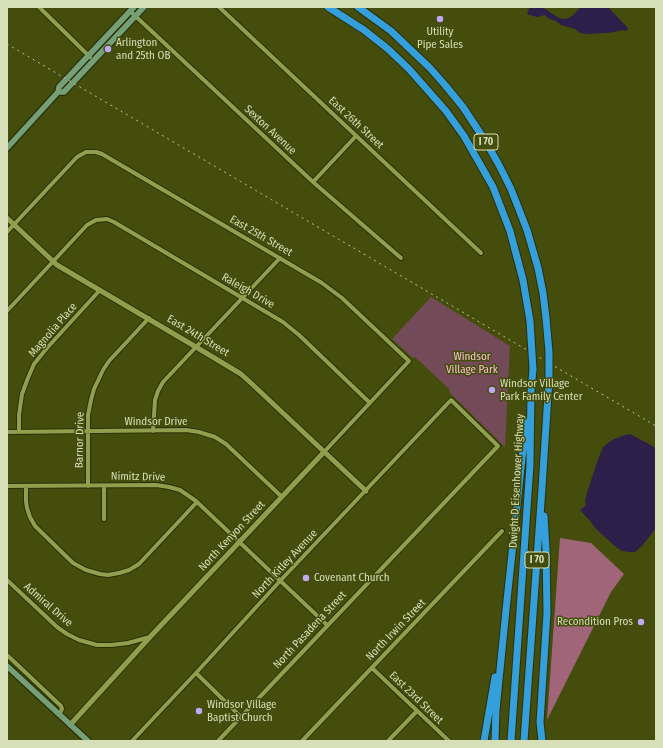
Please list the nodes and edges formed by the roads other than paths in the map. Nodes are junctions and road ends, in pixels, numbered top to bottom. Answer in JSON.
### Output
{"nodes":[{"id":1,"x":39,"y":7,"type":"edge"},
{"id":2,"x":144,"y":7,"type":"edge"},
{"id":3,"x":219,"y":7,"type":"edge"},
{"id":4,"x":328,"y":7,"type":"edge"},
{"id":5,"x":358,"y":7,"type":"edge"},
{"id":6,"x":132,"y":9,"type":"edge"},
{"id":7,"x":136,"y":16,"type":"junction"},
{"id":8,"x":88,"y":56,"type":"junction"},
{"id":9,"x":94,"y":61,"type":"junction"},
{"id":10,"x":58,"y":92,"type":"junction"},
{"id":11,"x":356,"y":136,"type":"junction"},
{"id":12,"x":7,"y":148,"type":"edge"},
{"id":13,"x":313,"y":182,"type":"junction"},
{"id":14,"x":7,"y":218,"type":"edge"},
{"id":15,"x":14,"y":224,"type":"junction"},
{"id":16,"x":7,"y":232,"type":"edge"},
{"id":17,"x":481,"y":253,"type":"dead end"},
{"id":18,"x":280,"y":258,"type":"junction"},
{"id":19,"x":401,"y":258,"type":"dead end"},
{"id":20,"x":53,"y":262,"type":"junction"},
{"id":21,"x":100,"y":290,"type":"junction"},
{"id":22,"x":242,"y":298,"type":"junction"},
{"id":23,"x":7,"y":311,"type":"edge"},
{"id":24,"x":149,"y":318,"type":"junction"},
{"id":25,"x":196,"y":347,"type":"junction"},
{"id":26,"x":409,"y":362,"type":"joint"},
{"id":27,"x":531,"y":392,"type":"junction"},
{"id":28,"x":370,"y":403,"type":"junction"},
{"id":29,"x":153,"y":431,"type":"junction"},
{"id":30,"x":7,"y":432,"type":"edge"},
{"id":31,"x":19,"y":432,"type":"junction"},
{"id":32,"x":88,"y":432,"type":"junction"},
{"id":33,"x":498,"y":446,"type":"joint"},
{"id":34,"x":324,"y":452,"type":"junction"},
{"id":35,"x":7,"y":486,"type":"edge"},
{"id":36,"x":26,"y":486,"type":"junction"},
{"id":37,"x":88,"y":486,"type":"junction"},
{"id":38,"x":104,"y":486,"type":"junction"},
{"id":39,"x":542,"y":488,"type":"junction"},
{"id":40,"x":366,"y":491,"type":"junction"},
{"id":41,"x":282,"y":497,"type":"junction"},
{"id":42,"x":197,"y":502,"type":"junction"},
{"id":43,"x":104,"y":519,"type":"dead end"},
{"id":44,"x":502,"y":531,"type":"dead end"},
{"id":45,"x":239,"y":542,"type":"junction"},
{"id":46,"x":7,"y":580,"type":"edge"},
{"id":47,"x":280,"y":581,"type":"junction"},
{"id":48,"x":327,"y":625,"type":"junction"},
{"id":49,"x":150,"y":637,"type":"junction"},
{"id":50,"x":502,"y":647,"type":"junction"},
{"id":51,"x":7,"y":655,"type":"edge"},
{"id":52,"x":7,"y":666,"type":"edge"},
{"id":53,"x":372,"y":668,"type":"junction"},
{"id":54,"x":196,"y":673,"type":"junction"},
{"id":55,"x":526,"y":710,"type":"junction"},
{"id":56,"x":417,"y":711,"type":"junction"},
{"id":57,"x":59,"y":715,"type":"junction"},
{"id":58,"x":241,"y":717,"type":"junction"},
{"id":59,"x":70,"y":725,"type":"junction"},
{"id":60,"x":88,"y":741,"type":"edge"},
{"id":61,"x":132,"y":741,"type":"edge"},
{"id":62,"x":218,"y":741,"type":"edge"},
{"id":63,"x":302,"y":741,"type":"edge"},
{"id":64,"x":388,"y":741,"type":"edge"},
{"id":65,"x":448,"y":741,"type":"edge"},
{"id":66,"x":484,"y":741,"type":"edge"},
{"id":67,"x":495,"y":741,"type":"edge"},
{"id":68,"x":511,"y":741,"type":"edge"},
{"id":69,"x":524,"y":741,"type":"edge"},
{"id":70,"x":528,"y":741,"type":"edge"},
{"id":71,"x":542,"y":741,"type":"edge"}],
"edges":[{"from":1,"to":8,"type":"street"},
{"from":2,"to":7,"type":"main road"},
{"from":3,"to":11,"type":"street","name":"East 26th Street"},
{"from":4,"to":27,"type":"highway","name":"Dwight D Eisenhower Highway","number":"I 70","bridge":true},
{"from":5,"to":39,"type":"highway","number":"I 70","bridge":true},
{"from":6,"to":7,"type":"street","name":"Sexton Avenue"},
{"from":6,"to":8,"type":"main road"},
{"from":7,"to":9,"type":"main road"},
{"from":7,"to":13,"type":"street","name":"Sexton Avenue"},
{"from":8,"to":9,"type":"street"},
{"from":8,"to":10,"type":"main road"},
{"from":9,"to":10,"type":"main road"},
{"from":10,"to":12,"type":"main road"},
{"from":11,"to":13,"type":"street"},
{"from":11,"to":17,"type":"street","name":"East 26th Street"},
{"from":13,"to":19,"type":"street","name":"Sexton Avenue"},
{"from":14,"to":15,"type":"street","name":"East 24th Street"},
{"from":15,"to":16,"type":"street"},
{"from":15,"to":18,"type":"street","name":"East 25th Street"},
{"from":15,"to":20,"type":"street","name":"East 24th Street"},
{"from":18,"to":22,"type":"street"},
{"from":18,"to":26,"type":"street","name":"East 25th Street"},
{"from":20,"to":21,"type":"street","name":"East 24th Street"},
{"from":20,"to":22,"type":"street","name":"Raleigh Drive"},
{"from":20,"to":23,"type":"street"},
{"from":21,"to":24,"type":"street","name":"East 24th Street"},
{"from":21,"to":31,"type":"street","name":"Magnolia Place"},
{"from":22,"to":25,"type":"street"},
{"from":22,"to":28,"type":"street","name":"Raleigh Drive"},
{"from":24,"to":25,"type":"street","name":"East 24th Street"},
{"from":24,"to":32,"type":"street","name":"Barnor Drive"},
{"from":25,"to":29,"type":"street"},
{"from":25,"to":34,"type":"street","name":"East 24th Street"},
{"from":26,"to":28,"type":"street","name":"North Kenyon Street"},
{"from":27,"to":50,"type":"highway"},
{"from":27,"to":68,"type":"highway","name":"Dwight D Eisenhower Highway","number":"I 70"},
{"from":28,"to":34,"type":"street","name":"North Kenyon Street"},
{"from":29,"to":32,"type":"street","name":"Windsor Drive"},
{"from":29,"to":41,"type":"street","name":"Windsor Drive"},
{"from":30,"to":31,"type":"street","name":"Windsor Drive"},
{"from":31,"to":32,"type":"street","name":"Windsor Drive"},
{"from":32,"to":37,"type":"street","name":"Barnor Drive"},
{"from":33,"to":40,"type":"street","name":"North Kitley Avenue"},
{"from":33,"to":48,"type":"street","name":"North Pasadena Street"},
{"from":34,"to":40,"type":"street","name":"East 24th Street"},
{"from":34,"to":41,"type":"street","name":"North Kenyon Street"},
{"from":35,"to":36,"type":"street","name":"Nimitz Drive"},
{"from":36,"to":37,"type":"street","name":"Nimitz Drive"},
{"from":36,"to":42,"type":"street"},
{"from":37,"to":38,"type":"street","name":"Nimitz Drive"},
{"from":38,"to":42,"type":"street","name":"Nimitz Drive"},
{"from":38,"to":43,"type":"street"},
{"from":39,"to":55,"type":"highway","number":"I 70"},
{"from":39,"to":71,"type":"highway"},
{"from":40,"to":47,"type":"street","name":"North Kitley Avenue"},
{"from":41,"to":45,"type":"street","name":"North Kenyon Street"},
{"from":42,"to":45,"type":"street","name":"Nimitz Drive"},
{"from":44,"to":53,"type":"street","name":"North Irwin Street"},
{"from":45,"to":47,"type":"street","name":"Nimitz Drive"},
{"from":45,"to":49,"type":"street","name":"North Kenyon Street"},
{"from":46,"to":49,"type":"street","name":"Admiral Drive"},
{"from":47,"to":48,"type":"street"},
{"from":47,"to":54,"type":"street","name":"North Kitley Avenue"},
{"from":48,"to":58,"type":"street","name":"North Pasadena Street"},
{"from":49,"to":59,"type":"street","name":"North Kenyon Street"},
{"from":50,"to":66,"type":"highway"},
{"from":50,"to":67,"type":"highway"},
{"from":51,"to":57,"type":"street"},
{"from":52,"to":57,"type":"main road"},
{"from":53,"to":56,"type":"street","name":"East 23rd Street"},
{"from":53,"to":63,"type":"street","name":"North Irwin Street"},
{"from":54,"to":58,"type":"street"},
{"from":54,"to":61,"type":"street","name":"North Kitley Avenue"},
{"from":55,"to":69,"type":"highway","number":"I 70"},
{"from":55,"to":70,"type":"highway"},
{"from":56,"to":64,"type":"street"},
{"from":56,"to":65,"type":"street","name":"East 23rd Street"},
{"from":57,"to":59,"type":"main road"},
{"from":58,"to":62,"type":"street","name":"North Pasadena Street"},
{"from":59,"to":60,"type":"main road"}]}
